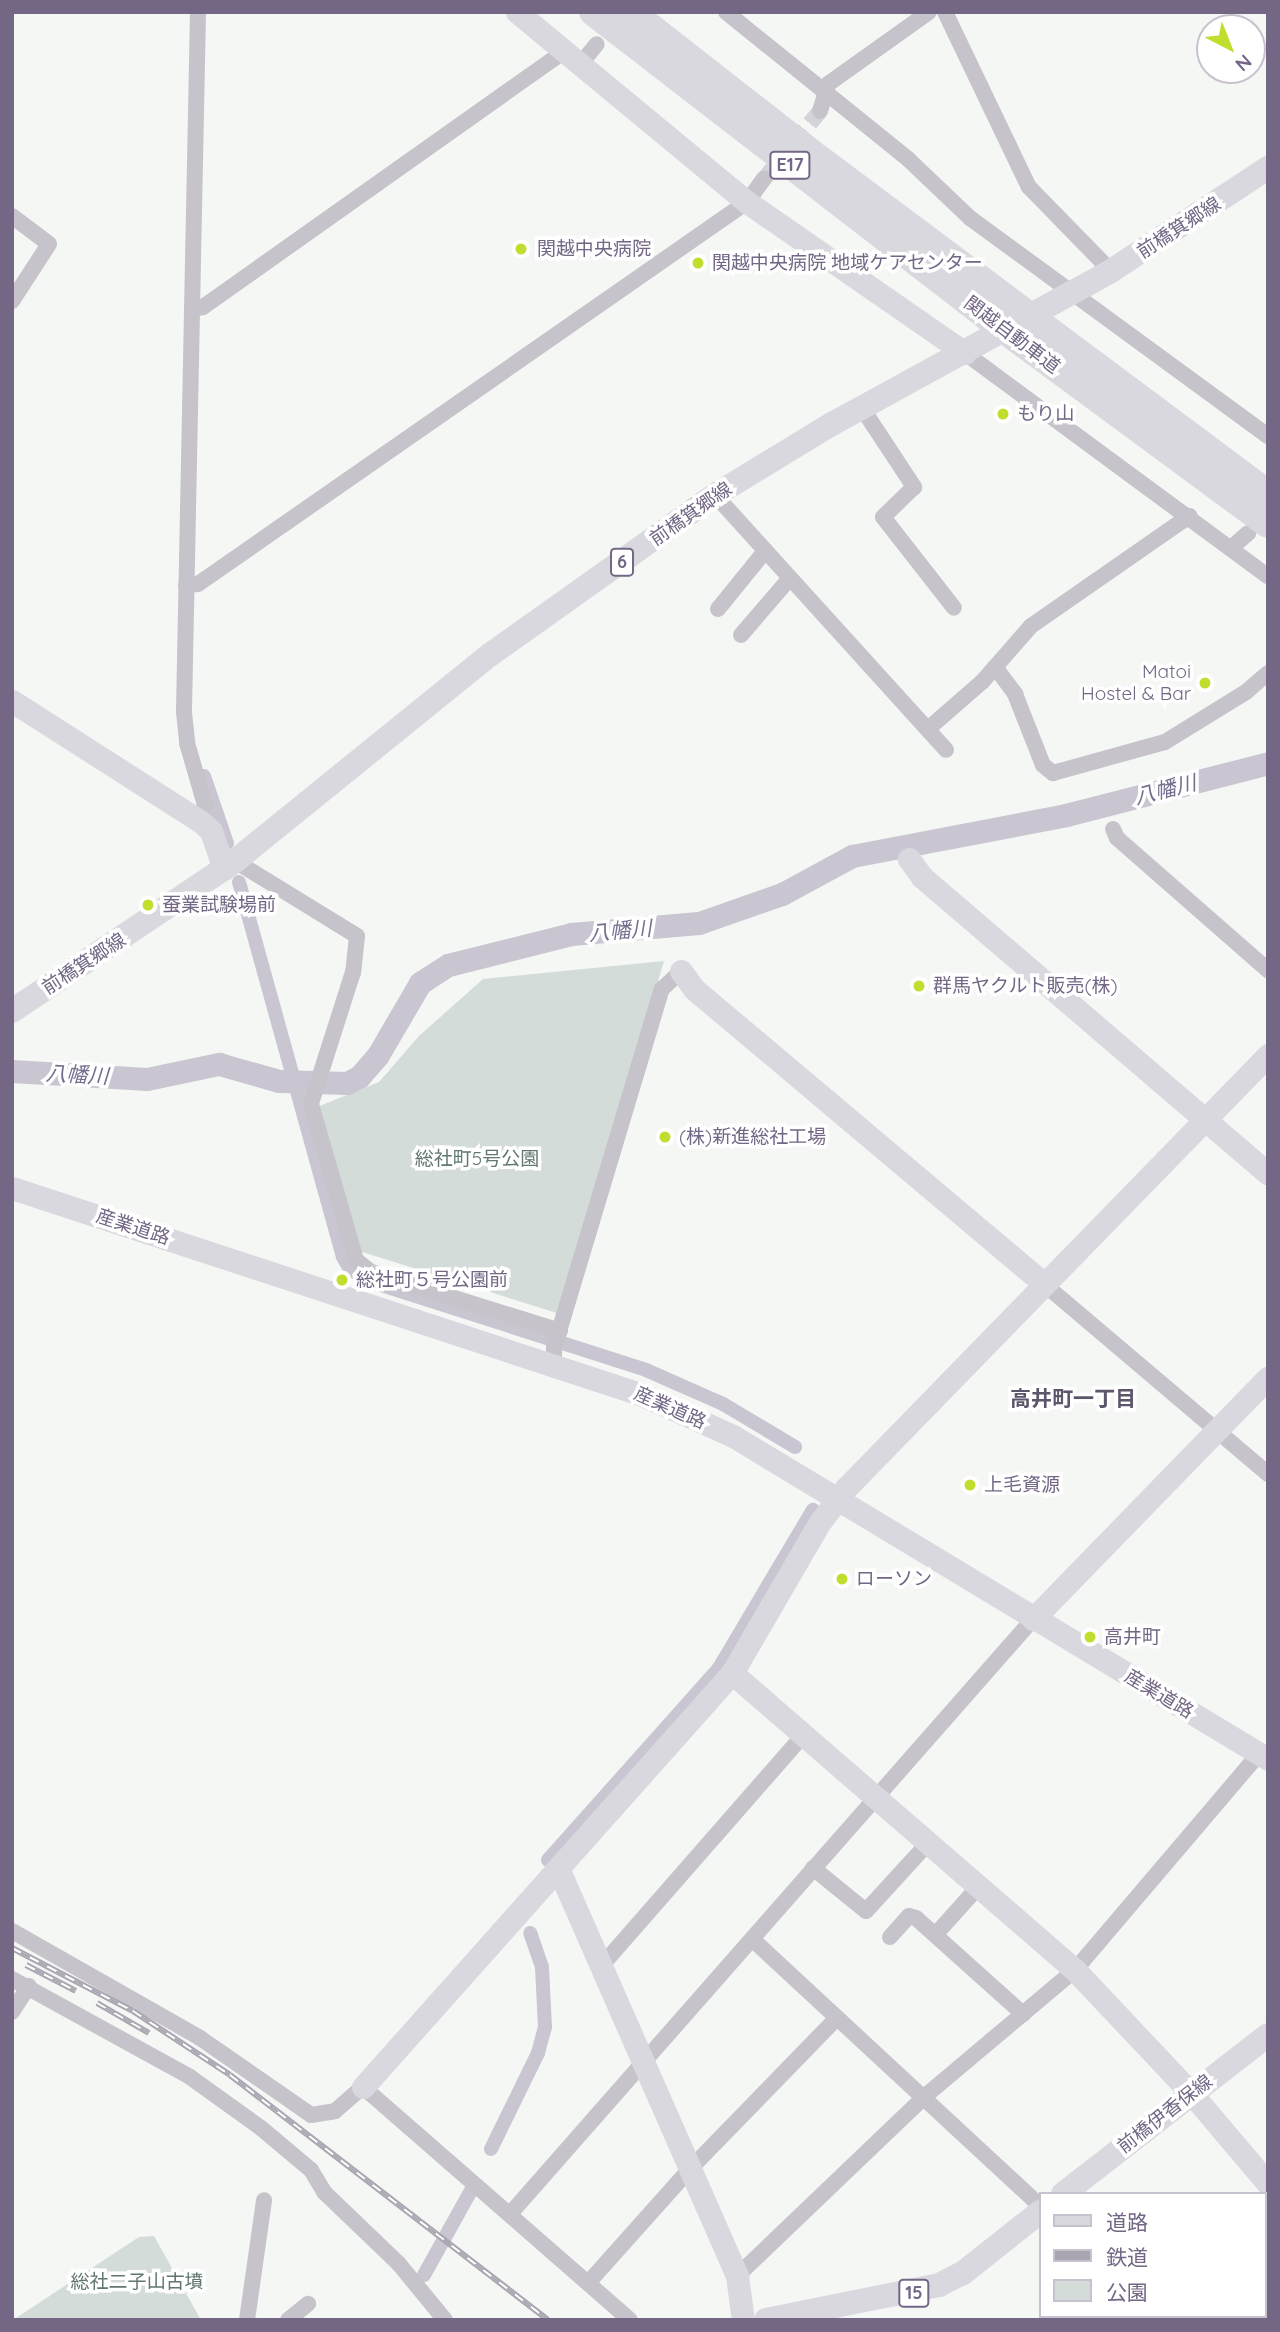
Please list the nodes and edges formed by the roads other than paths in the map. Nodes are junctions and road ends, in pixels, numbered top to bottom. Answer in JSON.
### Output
{"nodes":[{"id":1,"x":198,"y":12,"type":"edge"},
{"id":2,"x":517,"y":12,"type":"edge"},
{"id":3,"x":593,"y":12,"type":"edge"},
{"id":4,"x":631,"y":12,"type":"edge"},
{"id":5,"x":726,"y":12,"type":"edge"},
{"id":6,"x":929,"y":12,"type":"edge"},
{"id":7,"x":945,"y":12,"type":"edge"},
{"id":8,"x":743,"y":18,"type":"edge"},
{"id":9,"x":597,"y":44,"type":"dead end"},
{"id":10,"x":571,"y":59,"type":"junction"},
{"id":11,"x":828,"y":93,"type":"junction"},
{"id":12,"x":820,"y":111,"type":"tunnel mouth"},
{"id":13,"x":1268,"y":168,"type":"edge"},
{"id":14,"x":764,"y":180,"type":"tunnel mouth"},
{"id":15,"x":747,"y":202,"type":"junction"},
{"id":16,"x":12,"y":216,"type":"edge"},
{"id":17,"x":1111,"y":271,"type":"junction"},
{"id":18,"x":1075,"y":293,"type":"junction"},
{"id":19,"x":12,"y":301,"type":"edge"},
{"id":20,"x":192,"y":309,"type":"junction"},
{"id":21,"x":998,"y":310,"type":"junction"},
{"id":22,"x":1030,"y":334,"type":"junction"},
{"id":23,"x":965,"y":353,"type":"junction"},
{"id":24,"x":862,"y":408,"type":"junction"},
{"id":25,"x":1268,"y":436,"type":"edge"},
{"id":26,"x":716,"y":495,"type":"junction"},
{"id":27,"x":1268,"y":495,"type":"edge"},
{"id":28,"x":1189,"y":516,"type":"junction"},
{"id":29,"x":1258,"y":529,"type":"edge"},
{"id":30,"x":1231,"y":548,"type":"junction"},
{"id":31,"x":765,"y":551,"type":"junction"},
{"id":32,"x":1268,"y":576,"type":"edge"},
{"id":33,"x":790,"y":578,"type":"junction"},
{"id":34,"x":186,"y":585,"type":"junction"},
{"id":35,"x":954,"y":608,"type":"dead end"},
{"id":36,"x":718,"y":609,"type":"dead end"},
{"id":37,"x":741,"y":635,"type":"dead end"},
{"id":38,"x":995,"y":667,"type":"junction"},
{"id":39,"x":1268,"y":673,"type":"edge"},
{"id":40,"x":12,"y":701,"type":"edge"},
{"id":41,"x":929,"y":728,"type":"junction"},
{"id":42,"x":947,"y":750,"type":"dead end"},
{"id":43,"x":200,"y":821,"type":"junction"},
{"id":44,"x":1113,"y":829,"type":"dead end"},
{"id":45,"x":909,"y":859,"type":"dead end"},
{"id":46,"x":230,"y":865,"type":"junction"},
{"id":47,"x":1268,"y":970,"type":"edge"},
{"id":48,"x":681,"y":971,"type":"joint"},
{"id":49,"x":12,"y":1011,"type":"edge"},
{"id":50,"x":1268,"y":1055,"type":"edge"},
{"id":51,"x":1205,"y":1120,"type":"junction"},
{"id":52,"x":1268,"y":1174,"type":"edge"},
{"id":53,"x":12,"y":1188,"type":"edge"},
{"id":54,"x":1044,"y":1284,"type":"junction"},
{"id":55,"x":560,"y":1331,"type":"junction"},
{"id":56,"x":554,"y":1364,"type":"junction"},
{"id":57,"x":1268,"y":1377,"type":"edge"},
{"id":58,"x":1216,"y":1430,"type":"junction"},
{"id":59,"x":1268,"y":1474,"type":"edge"},
{"id":60,"x":837,"y":1499,"type":"junction"},
{"id":61,"x":1033,"y":1619,"type":"junction"},
{"id":62,"x":733,"y":1673,"type":"junction"},
{"id":63,"x":804,"y":1734,"type":"junction"},
{"id":64,"x":1265,"y":1752,"type":"edge"},
{"id":65,"x":876,"y":1796,"type":"junction"},
{"id":66,"x":929,"y":1842,"type":"junction"},
{"id":67,"x":558,"y":1868,"type":"junction"},
{"id":68,"x":813,"y":1868,"type":"junction"},
{"id":69,"x":979,"y":1886,"type":"junction"},
{"id":70,"x":12,"y":1931,"type":"edge"},
{"id":71,"x":936,"y":1934,"type":"junction"},
{"id":72,"x":890,"y":1937,"type":"dead end"},
{"id":73,"x":752,"y":1939,"type":"junction"},
{"id":74,"x":603,"y":1964,"type":"junction"},
{"id":75,"x":1075,"y":1970,"type":"junction"},
{"id":76,"x":12,"y":1979,"type":"edge"},
{"id":77,"x":29,"y":1986,"type":"junction"},
{"id":78,"x":12,"y":2012,"type":"edge"},
{"id":79,"x":1023,"y":2014,"type":"junction"},
{"id":80,"x":837,"y":2018,"type":"junction"},
{"id":81,"x":1268,"y":2035,"type":"edge"},
{"id":82,"x":644,"y":2061,"type":"junction"},
{"id":83,"x":363,"y":2087,"type":"junction"},
{"id":84,"x":1192,"y":2094,"type":"junction"},
{"id":85,"x":924,"y":2097,"type":"junction"},
{"id":86,"x":690,"y":2169,"type":"junction"},
{"id":87,"x":1268,"y":2184,"type":"edge"},
{"id":88,"x":1066,"y":2192,"type":"edge"},
{"id":89,"x":264,"y":2200,"type":"dead end"},
{"id":90,"x":1038,"y":2204,"type":"edge"},
{"id":91,"x":510,"y":2214,"type":"junction"},
{"id":92,"x":1038,"y":2214,"type":"edge"},
{"id":93,"x":737,"y":2276,"type":"junction"},
{"id":94,"x":588,"y":2283,"type":"junction"},
{"id":95,"x":308,"y":2304,"type":"dead end"},
{"id":96,"x":247,"y":2320,"type":"edge"},
{"id":97,"x":288,"y":2320,"type":"edge"},
{"id":98,"x":445,"y":2320,"type":"edge"},
{"id":99,"x":629,"y":2320,"type":"edge"},
{"id":100,"x":743,"y":2320,"type":"edge"},
{"id":101,"x":766,"y":2320,"type":"edge"}],
"edges":[{"from":1,"to":20,"type":"street"},
{"from":2,"to":10,"type":"street"},
{"from":3,"to":21,"type":"highway","name":"関越自動車道","number":"E17"},
{"from":4,"to":21,"type":"highway","name":"関越自動車道","number":"E17"},
{"from":5,"to":8,"type":"street"},
{"from":6,"to":11,"type":"street"},
{"from":7,"to":17,"type":"street"},
{"from":8,"to":11,"type":"street"},
{"from":9,"to":10,"type":"street"},
{"from":10,"to":15,"type":"street"},
{"from":10,"to":20,"type":"street"},
{"from":11,"to":12,"type":"street"},
{"from":11,"to":18,"type":"street"},
{"from":13,"to":17,"type":"main road","name":"前橋箕郷線","number":"6"},
{"from":14,"to":15,"type":"street"},
{"from":15,"to":23,"type":"street"},
{"from":15,"to":34,"type":"street"},
{"from":16,"to":19,"type":"street"},
{"from":17,"to":18,"type":"main road","name":"前橋箕郷線","number":"6"},
{"from":18,"to":23,"type":"main road","name":"前橋箕郷線","number":"6"},
{"from":18,"to":25,"type":"street"},
{"from":20,"to":34,"type":"street"},
{"from":21,"to":22,"type":"highway","name":"関越自動車道"},
{"from":22,"to":27,"type":"highway","name":"関越自動車道"},
{"from":22,"to":29,"type":"highway","name":"関越自動車道"},
{"from":23,"to":24,"type":"main road","name":"前橋箕郷線","number":"6"},
{"from":23,"to":28,"type":"street"},
{"from":24,"to":26,"type":"main road","name":"前橋箕郷線","number":"6"},
{"from":24,"to":35,"type":"street"},
{"from":26,"to":31,"type":"street"},
{"from":26,"to":46,"type":"main road","name":"前橋箕郷線","number":"6"},
{"from":28,"to":30,"type":"street"},
{"from":28,"to":38,"type":"street"},
{"from":29,"to":30,"type":"street"},
{"from":30,"to":32,"type":"street"},
{"from":31,"to":33,"type":"street"},
{"from":31,"to":36,"type":"street"},
{"from":33,"to":37,"type":"street"},
{"from":33,"to":41,"type":"street"},
{"from":34,"to":43,"type":"street"},
{"from":38,"to":39,"type":"street"},
{"from":38,"to":41,"type":"street"},
{"from":40,"to":43,"type":"street"},
{"from":41,"to":42,"type":"street"},
{"from":43,"to":46,"type":"street"},
{"from":44,"to":47,"type":"street"},
{"from":45,"to":51,"type":"street"},
{"from":46,"to":49,"type":"main road","name":"前橋箕郷線","number":"6"},
{"from":46,"to":55,"type":"street"},
{"from":48,"to":54,"type":"street"},
{"from":48,"to":55,"type":"street"},
{"from":50,"to":51,"type":"street"},
{"from":51,"to":52,"type":"street"},
{"from":51,"to":54,"type":"street"},
{"from":53,"to":56,"type":"street","name":"産業道路"},
{"from":54,"to":58,"type":"street"},
{"from":54,"to":60,"type":"street"},
{"from":55,"to":56,"type":"street"},
{"from":56,"to":60,"type":"street","name":"産業道路"},
{"from":57,"to":58,"type":"street"},
{"from":58,"to":59,"type":"street"},
{"from":58,"to":61,"type":"street"},
{"from":60,"to":61,"type":"street","name":"産業道路"},
{"from":60,"to":62,"type":"street"},
{"from":61,"to":64,"type":"street","name":"産業道路"},
{"from":61,"to":65,"type":"street"},
{"from":62,"to":63,"type":"street"},
{"from":62,"to":67,"type":"street"},
{"from":63,"to":65,"type":"street"},
{"from":63,"to":74,"type":"street"},
{"from":64,"to":75,"type":"street"},
{"from":65,"to":66,"type":"street"},
{"from":65,"to":68,"type":"street"},
{"from":66,"to":68,"type":"street"},
{"from":66,"to":69,"type":"street"},
{"from":67,"to":74,"type":"street"},
{"from":67,"to":83,"type":"street"},
{"from":68,"to":73,"type":"street"},
{"from":69,"to":71,"type":"street"},
{"from":69,"to":75,"type":"street"},
{"from":70,"to":83,"type":"street"},
{"from":71,"to":72,"type":"street"},
{"from":71,"to":79,"type":"street"},
{"from":73,"to":80,"type":"street"},
{"from":73,"to":82,"type":"street"},
{"from":74,"to":82,"type":"street"},
{"from":75,"to":79,"type":"street"},
{"from":75,"to":84,"type":"street"},
{"from":76,"to":77,"type":"street"},
{"from":77,"to":78,"type":"street"},
{"from":77,"to":98,"type":"street"},
{"from":79,"to":85,"type":"street"},
{"from":80,"to":85,"type":"street"},
{"from":80,"to":86,"type":"street"},
{"from":81,"to":84,"type":"main road","name":"前橋伊香保線"},
{"from":82,"to":86,"type":"street"},
{"from":82,"to":91,"type":"street"},
{"from":83,"to":91,"type":"street"},
{"from":84,"to":87,"type":"street"},
{"from":84,"to":88,"type":"main road","name":"前橋伊香保線"},
{"from":85,"to":90,"type":"street"},
{"from":85,"to":93,"type":"street"},
{"from":86,"to":93,"type":"street"},
{"from":86,"to":94,"type":"street"},
{"from":89,"to":96,"type":"street"},
{"from":91,"to":94,"type":"street"},
{"from":92,"to":101,"type":"main road","number":"15"},
{"from":93,"to":100,"type":"street"},
{"from":94,"to":99,"type":"street"},
{"from":95,"to":97,"type":"street"}]}
